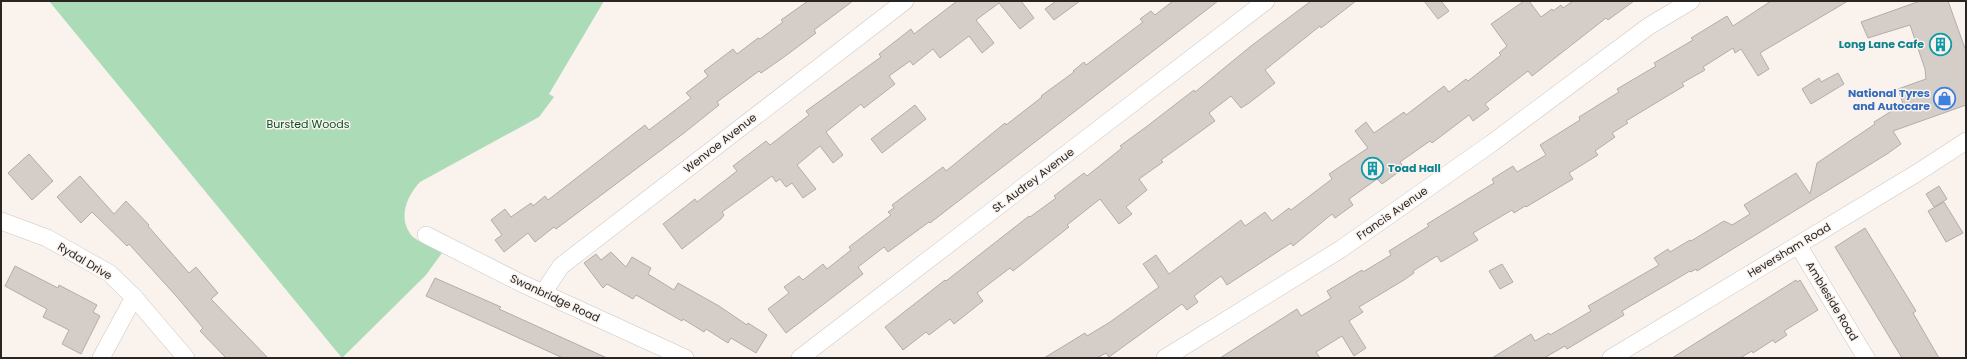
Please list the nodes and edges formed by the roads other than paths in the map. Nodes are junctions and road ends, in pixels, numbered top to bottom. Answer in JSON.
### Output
{"nodes":[{"id":1,"x":905,"y":1,"type":"edge"},
{"id":2,"x":1266,"y":1,"type":"edge"},
{"id":3,"x":1691,"y":1,"type":"edge"},
{"id":4,"x":1966,"y":141,"type":"edge"},
{"id":5,"x":1,"y":221,"type":"edge"},
{"id":6,"x":426,"y":235,"type":"dead end"},
{"id":7,"x":1798,"y":245,"type":"junction"},
{"id":8,"x":544,"y":293,"type":"junction"},
{"id":9,"x":134,"y":297,"type":"junction"},
{"id":10,"x":101,"y":358,"type":"edge"},
{"id":11,"x":186,"y":358,"type":"edge"},
{"id":12,"x":685,"y":358,"type":"edge"},
{"id":13,"x":800,"y":358,"type":"edge"},
{"id":14,"x":1165,"y":358,"type":"edge"},
{"id":15,"x":1611,"y":358,"type":"edge"},
{"id":16,"x":1866,"y":358,"type":"edge"}],
"edges":[{"from":1,"to":8,"type":"street","name":"Wenvoe Avenue"},
{"from":2,"to":13,"type":"street","name":"St. Audrey Avenue"},
{"from":3,"to":14,"type":"street","name":"Francis Avenue"},
{"from":4,"to":7,"type":"street","name":"Heversham Road"},
{"from":5,"to":9,"type":"street","name":"Rydal Drive"},
{"from":6,"to":8,"type":"street","name":"Swanbridge Road"},
{"from":7,"to":15,"type":"street","name":"Heversham Road"},
{"from":7,"to":16,"type":"street","name":"Ambleside Road"},
{"from":8,"to":12,"type":"street","name":"Swanbridge Road"},
{"from":9,"to":10,"type":"street"},
{"from":9,"to":11,"type":"street","name":"Rydal Drive"}]}
